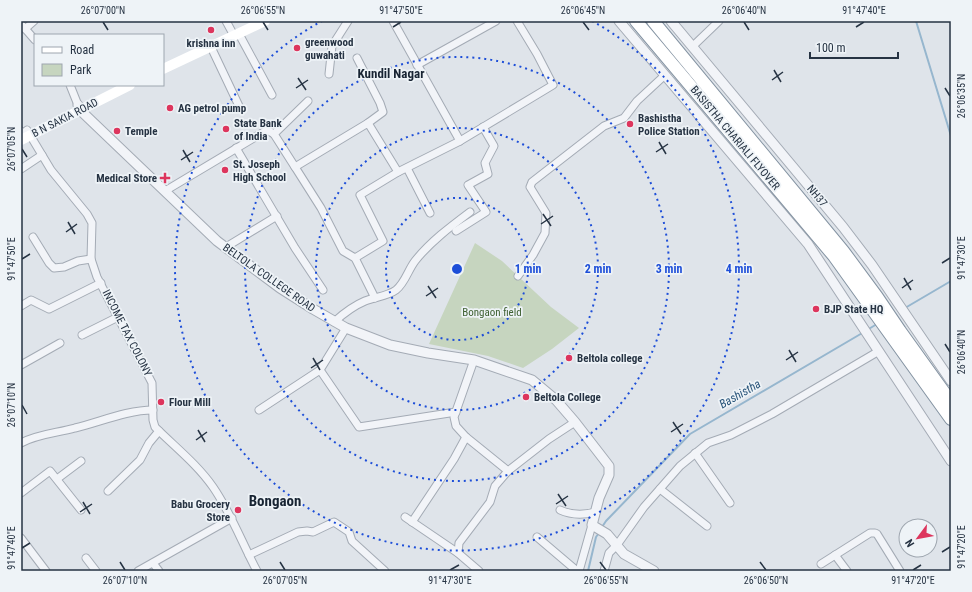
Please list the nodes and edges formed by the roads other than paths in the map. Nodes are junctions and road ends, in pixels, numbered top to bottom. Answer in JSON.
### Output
{"nodes":[{"id":1,"x":34,"y":21,"type":"edge"},
{"id":2,"x":226,"y":21,"type":"edge"},
{"id":3,"x":254,"y":21,"type":"edge"},
{"id":4,"x":265,"y":21,"type":"edge"},
{"id":5,"x":348,"y":21,"type":"edge"},
{"id":6,"x":393,"y":21,"type":"edge"},
{"id":7,"x":496,"y":21,"type":"edge"},
{"id":8,"x":517,"y":21,"type":"edge"},
{"id":9,"x":619,"y":21,"type":"edge"},
{"id":10,"x":636,"y":21,"type":"edge"},
{"id":11,"x":652,"y":21,"type":"edge"},
{"id":12,"x":671,"y":21,"type":"edge"},
{"id":13,"x":719,"y":21,"type":"edge"},
{"id":14,"x":23,"y":26,"type":"edge"},
{"id":15,"x":236,"y":33,"type":"junction"},
{"id":16,"x":34,"y":39,"type":"edge"},
{"id":17,"x":692,"y":46,"type":"junction"},
{"id":18,"x":211,"y":47,"type":"junction"},
{"id":19,"x":357,"y":58,"type":"dead end"},
{"id":20,"x":164,"y":65,"type":"edge"},
{"id":21,"x":417,"y":65,"type":"junction"},
{"id":22,"x":164,"y":69,"type":"edge"},
{"id":23,"x":329,"y":74,"type":"dead end"},
{"id":24,"x":665,"y":75,"type":"junction"},
{"id":25,"x":70,"y":86,"type":"edge"},
{"id":26,"x":119,"y":86,"type":"edge"},
{"id":27,"x":128,"y":86,"type":"edge"},
{"id":28,"x":272,"y":95,"type":"dead end"},
{"id":29,"x":308,"y":101,"type":"dead end"},
{"id":30,"x":239,"y":106,"type":"dead end"},
{"id":31,"x":79,"y":107,"type":"junction"},
{"id":32,"x":368,"y":123,"type":"junction"},
{"id":33,"x":483,"y":127,"type":"junction"},
{"id":34,"x":24,"y":134,"type":"edge"},
{"id":35,"x":274,"y":134,"type":"junction"},
{"id":36,"x":460,"y":140,"type":"junction"},
{"id":37,"x":236,"y":148,"type":"junction"},
{"id":38,"x":42,"y":155,"type":"junction"},
{"id":39,"x":295,"y":167,"type":"junction"},
{"id":40,"x":407,"y":168,"type":"junction"},
{"id":41,"x":21,"y":169,"type":"edge"},
{"id":42,"x":398,"y":172,"type":"junction"},
{"id":43,"x":165,"y":191,"type":"junction"},
{"id":44,"x":802,"y":210,"type":"junction"},
{"id":45,"x":470,"y":212,"type":"dead end"},
{"id":46,"x":430,"y":213,"type":"dead end"},
{"id":47,"x":277,"y":216,"type":"junction"},
{"id":48,"x":843,"y":227,"type":"junction"},
{"id":49,"x":456,"y":231,"type":"dead end"},
{"id":50,"x":33,"y":237,"type":"dead end"},
{"id":51,"x":808,"y":244,"type":"junction"},
{"id":52,"x":226,"y":247,"type":"junction"},
{"id":53,"x":838,"y":253,"type":"junction"},
{"id":54,"x":356,"y":258,"type":"junction"},
{"id":55,"x":91,"y":259,"type":"junction"},
{"id":56,"x":518,"y":276,"type":"dead end"},
{"id":57,"x":101,"y":283,"type":"junction"},
{"id":58,"x":323,"y":290,"type":"dead end"},
{"id":59,"x":375,"y":298,"type":"junction"},
{"id":60,"x":21,"y":306,"type":"edge"},
{"id":61,"x":118,"y":317,"type":"junction"},
{"id":62,"x":334,"y":322,"type":"junction"},
{"id":63,"x":346,"y":328,"type":"junction"},
{"id":64,"x":895,"y":334,"type":"junction"},
{"id":65,"x":82,"y":335,"type":"dead end"},
{"id":66,"x":60,"y":343,"type":"dead end"},
{"id":67,"x":877,"y":348,"type":"junction"},
{"id":68,"x":474,"y":360,"type":"junction"},
{"id":69,"x":21,"y":365,"type":"edge"},
{"id":70,"x":320,"y":370,"type":"junction"},
{"id":71,"x":951,"y":381,"type":"edge"},
{"id":72,"x":951,"y":402,"type":"edge"},
{"id":73,"x":153,"y":410,"type":"junction"},
{"id":74,"x":259,"y":410,"type":"dead end"},
{"id":75,"x":456,"y":412,"type":"junction"},
{"id":76,"x":951,"y":419,"type":"edge"},
{"id":77,"x":575,"y":422,"type":"junction"},
{"id":78,"x":159,"y":431,"type":"junction"},
{"id":79,"x":466,"y":437,"type":"junction"},
{"id":80,"x":21,"y":443,"type":"edge"},
{"id":81,"x":695,"y":453,"type":"junction"},
{"id":82,"x":81,"y":461,"type":"dead end"},
{"id":83,"x":951,"y":461,"type":"edge"},
{"id":84,"x":508,"y":471,"type":"junction"},
{"id":85,"x":57,"y":479,"type":"junction"},
{"id":86,"x":660,"y":489,"type":"junction"},
{"id":87,"x":108,"y":491,"type":"dead end"},
{"id":88,"x":21,"y":493,"type":"edge"},
{"id":89,"x":730,"y":503,"type":"dead end"},
{"id":90,"x":80,"y":510,"type":"dead end"},
{"id":91,"x":560,"y":510,"type":"dead end"},
{"id":92,"x":596,"y":512,"type":"junction"},
{"id":93,"x":405,"y":517,"type":"dead end"},
{"id":94,"x":232,"y":518,"type":"junction"},
{"id":95,"x":412,"y":522,"type":"junction"},
{"id":96,"x":594,"y":526,"type":"junction"},
{"id":97,"x":707,"y":526,"type":"dead end"},
{"id":98,"x":537,"y":536,"type":"dead end"},
{"id":99,"x":21,"y":538,"type":"edge"},
{"id":100,"x":617,"y":545,"type":"junction"},
{"id":101,"x":458,"y":553,"type":"junction"},
{"id":102,"x":249,"y":555,"type":"junction"},
{"id":103,"x":835,"y":555,"type":"junction"},
{"id":104,"x":86,"y":558,"type":"dead end"},
{"id":105,"x":153,"y":563,"type":"junction"},
{"id":106,"x":821,"y":564,"type":"dead end"},
{"id":107,"x":46,"y":571,"type":"edge"},
{"id":108,"x":96,"y":571,"type":"edge"},
{"id":109,"x":138,"y":571,"type":"edge"},
{"id":110,"x":159,"y":571,"type":"edge"},
{"id":111,"x":258,"y":571,"type":"edge"},
{"id":112,"x":386,"y":571,"type":"edge"},
{"id":113,"x":479,"y":571,"type":"edge"},
{"id":114,"x":578,"y":571,"type":"edge"},
{"id":115,"x":604,"y":571,"type":"edge"},
{"id":116,"x":654,"y":571,"type":"edge"},
{"id":117,"x":847,"y":571,"type":"edge"},
{"id":118,"x":900,"y":571,"type":"edge"}],
"edges":[{"from":1,"to":14,"type":"street"},
{"from":2,"to":15,"type":"street"},
{"from":3,"to":15,"type":"main road"},
{"from":4,"to":15,"type":"main road"},
{"from":5,"to":23,"type":"street"},
{"from":6,"to":21,"type":"street"},
{"from":7,"to":21,"type":"street"},
{"from":8,"to":33,"type":"street"},
{"from":9,"to":24,"type":"street"},
{"from":10,"to":44,"type":"highway","name":"BASISTHA CHARIALI FLYOVER"},
{"from":11,"to":44,"type":"highway","name":"BASISTHA CHARIALI FLYOVER"},
{"from":12,"to":17,"type":"street","name":"NH37"},
{"from":13,"to":17,"type":"street"},
{"from":14,"to":16,"type":"street"},
{"from":15,"to":18,"type":"main road"},
{"from":15,"to":20,"type":"main road"},
{"from":15,"to":28,"type":"street"},
{"from":17,"to":48,"type":"street","name":"NH37"},
{"from":18,"to":22,"type":"main road"},
{"from":18,"to":30,"type":"street"},
{"from":19,"to":32,"type":"street"},
{"from":21,"to":36,"type":"street"},
{"from":24,"to":51,"type":"street"},
{"from":24,"to":56,"type":"street"},
{"from":25,"to":31,"type":"street"},
{"from":26,"to":31,"type":"main road","name":"B N SAKIA ROAD"},
{"from":27,"to":31,"type":"main road","name":"B N SAKIA ROAD"},
{"from":29,"to":35,"type":"street"},
{"from":31,"to":34,"type":"main road","name":"B N SAKIA ROAD"},
{"from":31,"to":43,"type":"street","name":"BELTOLA COLLEGE ROAD"},
{"from":32,"to":39,"type":"street"},
{"from":32,"to":42,"type":"street"},
{"from":33,"to":36,"type":"street"},
{"from":33,"to":49,"type":"street"},
{"from":34,"to":38,"type":"street","name":"INCOME TAX COLONY"},
{"from":35,"to":37,"type":"street"},
{"from":35,"to":39,"type":"street"},
{"from":36,"to":40,"type":"street"},
{"from":37,"to":43,"type":"street"},
{"from":37,"to":47,"type":"street"},
{"from":38,"to":41,"type":"street"},
{"from":38,"to":55,"type":"street","name":"INCOME TAX COLONY"},
{"from":39,"to":54,"type":"street"},
{"from":40,"to":42,"type":"street"},
{"from":40,"to":46,"type":"street"},
{"from":42,"to":54,"type":"street"},
{"from":43,"to":52,"type":"street","name":"BELTOLA COLLEGE ROAD"},
{"from":44,"to":53,"type":"highway","name":"BASISTHA CHARIALI FLYOVER"},
{"from":45,"to":59,"type":"street"},
{"from":47,"to":52,"type":"street"},
{"from":47,"to":58,"type":"street"},
{"from":48,"to":53,"type":"street"},
{"from":48,"to":71,"type":"street","name":"NH37"},
{"from":50,"to":55,"type":"street"},
{"from":51,"to":53,"type":"street"},
{"from":51,"to":67,"type":"street"},
{"from":52,"to":62,"type":"street","name":"BELTOLA COLLEGE ROAD"},
{"from":53,"to":64,"type":"highway"},
{"from":54,"to":59,"type":"street"},
{"from":55,"to":57,"type":"street","name":"INCOME TAX COLONY"},
{"from":57,"to":60,"type":"street"},
{"from":57,"to":61,"type":"street","name":"INCOME TAX COLONY"},
{"from":59,"to":62,"type":"street"},
{"from":61,"to":65,"type":"street"},
{"from":61,"to":73,"type":"street","name":"INCOME TAX COLONY"},
{"from":62,"to":63,"type":"street","name":"BELTOLA COLLEGE ROAD"},
{"from":63,"to":68,"type":"street","name":"BELTOLA COLLEGE ROAD"},
{"from":63,"to":70,"type":"street"},
{"from":64,"to":72,"type":"highway"},
{"from":64,"to":76,"type":"highway"},
{"from":66,"to":69,"type":"street"},
{"from":67,"to":81,"type":"street"},
{"from":67,"to":83,"type":"street"},
{"from":68,"to":75,"type":"street"},
{"from":68,"to":77,"type":"street","name":"BELTOLA COLLEGE ROAD"},
{"from":70,"to":74,"type":"street"},
{"from":70,"to":75,"type":"street"},
{"from":73,"to":78,"type":"street","name":"INCOME TAX COLONY"},
{"from":73,"to":80,"type":"street"},
{"from":75,"to":79,"type":"street"},
{"from":77,"to":84,"type":"street"},
{"from":77,"to":92,"type":"street","name":"BELTOLA COLLEGE ROAD"},
{"from":78,"to":87,"type":"street"},
{"from":78,"to":94,"type":"street","name":"INCOME TAX COLONY"},
{"from":79,"to":84,"type":"street"},
{"from":79,"to":95,"type":"street"},
{"from":81,"to":86,"type":"street"},
{"from":81,"to":89,"type":"street"},
{"from":82,"to":85,"type":"street"},
{"from":84,"to":101,"type":"street"},
{"from":85,"to":88,"type":"street"},
{"from":85,"to":90,"type":"street"},
{"from":86,"to":97,"type":"street"},
{"from":86,"to":100,"type":"street"},
{"from":91,"to":92,"type":"street"},
{"from":92,"to":96,"type":"street","name":"BELTOLA COLLEGE ROAD"},
{"from":93,"to":95,"type":"street"},
{"from":94,"to":102,"type":"street","name":"INCOME TAX COLONY"},
{"from":94,"to":105,"type":"street"},
{"from":95,"to":101,"type":"street"},
{"from":96,"to":100,"type":"street"},
{"from":96,"to":114,"type":"street"},
{"from":98,"to":114,"type":"street"},
{"from":99,"to":107,"type":"street"},
{"from":100,"to":115,"type":"street"},
{"from":100,"to":116,"type":"street"},
{"from":101,"to":113,"type":"street"},
{"from":102,"to":111,"type":"street","name":"INCOME TAX COLONY"},
{"from":102,"to":112,"type":"street"},
{"from":103,"to":106,"type":"street"},
{"from":103,"to":117,"type":"street"},
{"from":103,"to":118,"type":"street"},
{"from":104,"to":108,"type":"street"},
{"from":105,"to":109,"type":"street"},
{"from":105,"to":110,"type":"street"}]}
